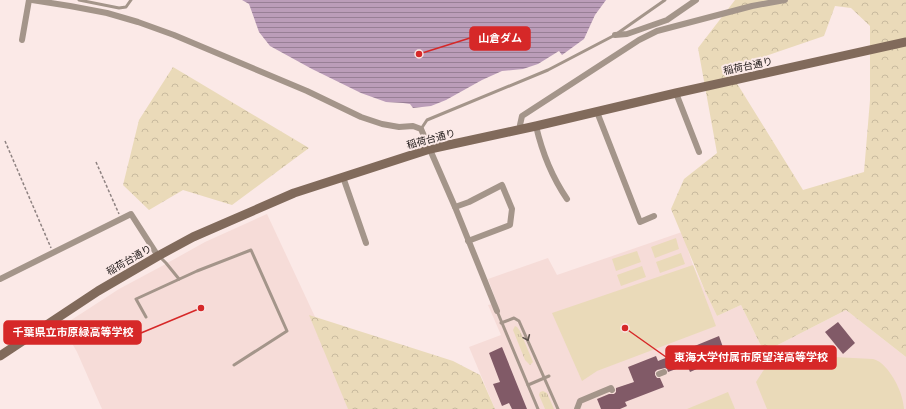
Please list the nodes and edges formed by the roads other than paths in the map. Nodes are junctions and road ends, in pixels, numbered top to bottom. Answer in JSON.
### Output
{"nodes":[{"id":1,"x":29,"y":0,"type":"edge"},
{"id":2,"x":32,"y":0,"type":"edge"},
{"id":3,"x":79,"y":0,"type":"edge"},
{"id":4,"x":131,"y":0,"type":"edge"},
{"id":5,"x":664,"y":0,"type":"edge"},
{"id":6,"x":696,"y":0,"type":"edge"},
{"id":7,"x":785,"y":0,"type":"edge"},
{"id":8,"x":615,"y":35,"type":"junction"},
{"id":9,"x":22,"y":40,"type":"dead end"},
{"id":10,"x":906,"y":42,"type":"edge"},
{"id":11,"x":676,"y":93,"type":"junction"},
{"id":12,"x":597,"y":112,"type":"junction"},
{"id":13,"x":536,"y":126,"type":"junction"},
{"id":14,"x":520,"y":129,"type":"junction"},
{"id":15,"x":421,"y":130,"type":"junction"},
{"id":16,"x":430,"y":149,"type":"junction"},
{"id":17,"x":699,"y":152,"type":"dead end"},
{"id":18,"x":342,"y":177,"type":"junction"},
{"id":19,"x":567,"y":199,"type":"dead end"},
{"id":20,"x":455,"y":207,"type":"junction"},
{"id":21,"x":654,"y":216,"type":"dead end"},
{"id":22,"x":468,"y":241,"type":"junction"},
{"id":23,"x":366,"y":243,"type":"dead end"},
{"id":24,"x":158,"y":256,"type":"junction"},
{"id":25,"x":179,"y":279,"type":"junction"},
{"id":26,"x":0,"y":280,"type":"edge"},
{"id":27,"x":497,"y":311,"type":"joint"},
{"id":28,"x":146,"y":317,"type":"dead end"},
{"id":29,"x":501,"y":324,"type":"junction"},
{"id":30,"x":0,"y":356,"type":"edge"},
{"id":31,"x":234,"y":365,"type":"dead end"},
{"id":32,"x":549,"y":376,"type":"dead end"},
{"id":33,"x":545,"y":378,"type":"junction"},
{"id":34,"x":528,"y":385,"type":"junction"},
{"id":35,"x":612,"y":390,"type":"dead end"},
{"id":36,"x":538,"y":409,"type":"edge"},
{"id":37,"x":558,"y":409,"type":"edge"},
{"id":38,"x":577,"y":409,"type":"edge"}],
"edges":[{"from":1,"to":9,"type":"street"},
{"from":2,"to":15,"type":"street"},
{"from":3,"to":4,"type":"lane"},
{"from":5,"to":8,"type":"lane"},
{"from":6,"to":8,"type":"street"},
{"from":7,"to":14,"type":"street"},
{"from":8,"to":15,"type":"lane"},
{"from":10,"to":11,"type":"street","name":"稲荷台通り"},
{"from":11,"to":12,"type":"street","name":"稲荷台通り"},
{"from":11,"to":17,"type":"street"},
{"from":12,"to":13,"type":"street","name":"稲荷台通り"},
{"from":12,"to":21,"type":"street"},
{"from":13,"to":14,"type":"street","name":"稲荷台通り"},
{"from":13,"to":19,"type":"street"},
{"from":14,"to":16,"type":"street","name":"稲荷台通り"},
{"from":15,"to":16,"type":"street"},
{"from":16,"to":18,"type":"street","name":"稲荷台通り"},
{"from":16,"to":20,"type":"street"},
{"from":18,"to":23,"type":"street"},
{"from":18,"to":24,"type":"street","name":"稲荷台通り"},
{"from":20,"to":22,"type":"street"},
{"from":20,"to":22,"type":"street"},
{"from":22,"to":27,"type":"street"},
{"from":24,"to":25,"type":"lane"},
{"from":24,"to":26,"type":"street"},
{"from":24,"to":30,"type":"street","name":"稲荷台通り"},
{"from":25,"to":28,"type":"lane"},
{"from":25,"to":31,"type":"lane"},
{"from":27,"to":29,"type":"lane"},
{"from":29,"to":33,"type":"lane","one_way":true},
{"from":29,"to":34,"type":"lane"},
{"from":32,"to":33,"type":"lane"},
{"from":33,"to":34,"type":"lane"},
{"from":33,"to":37,"type":"lane"},
{"from":34,"to":36,"type":"lane"},
{"from":35,"to":38,"type":"street"}]}
